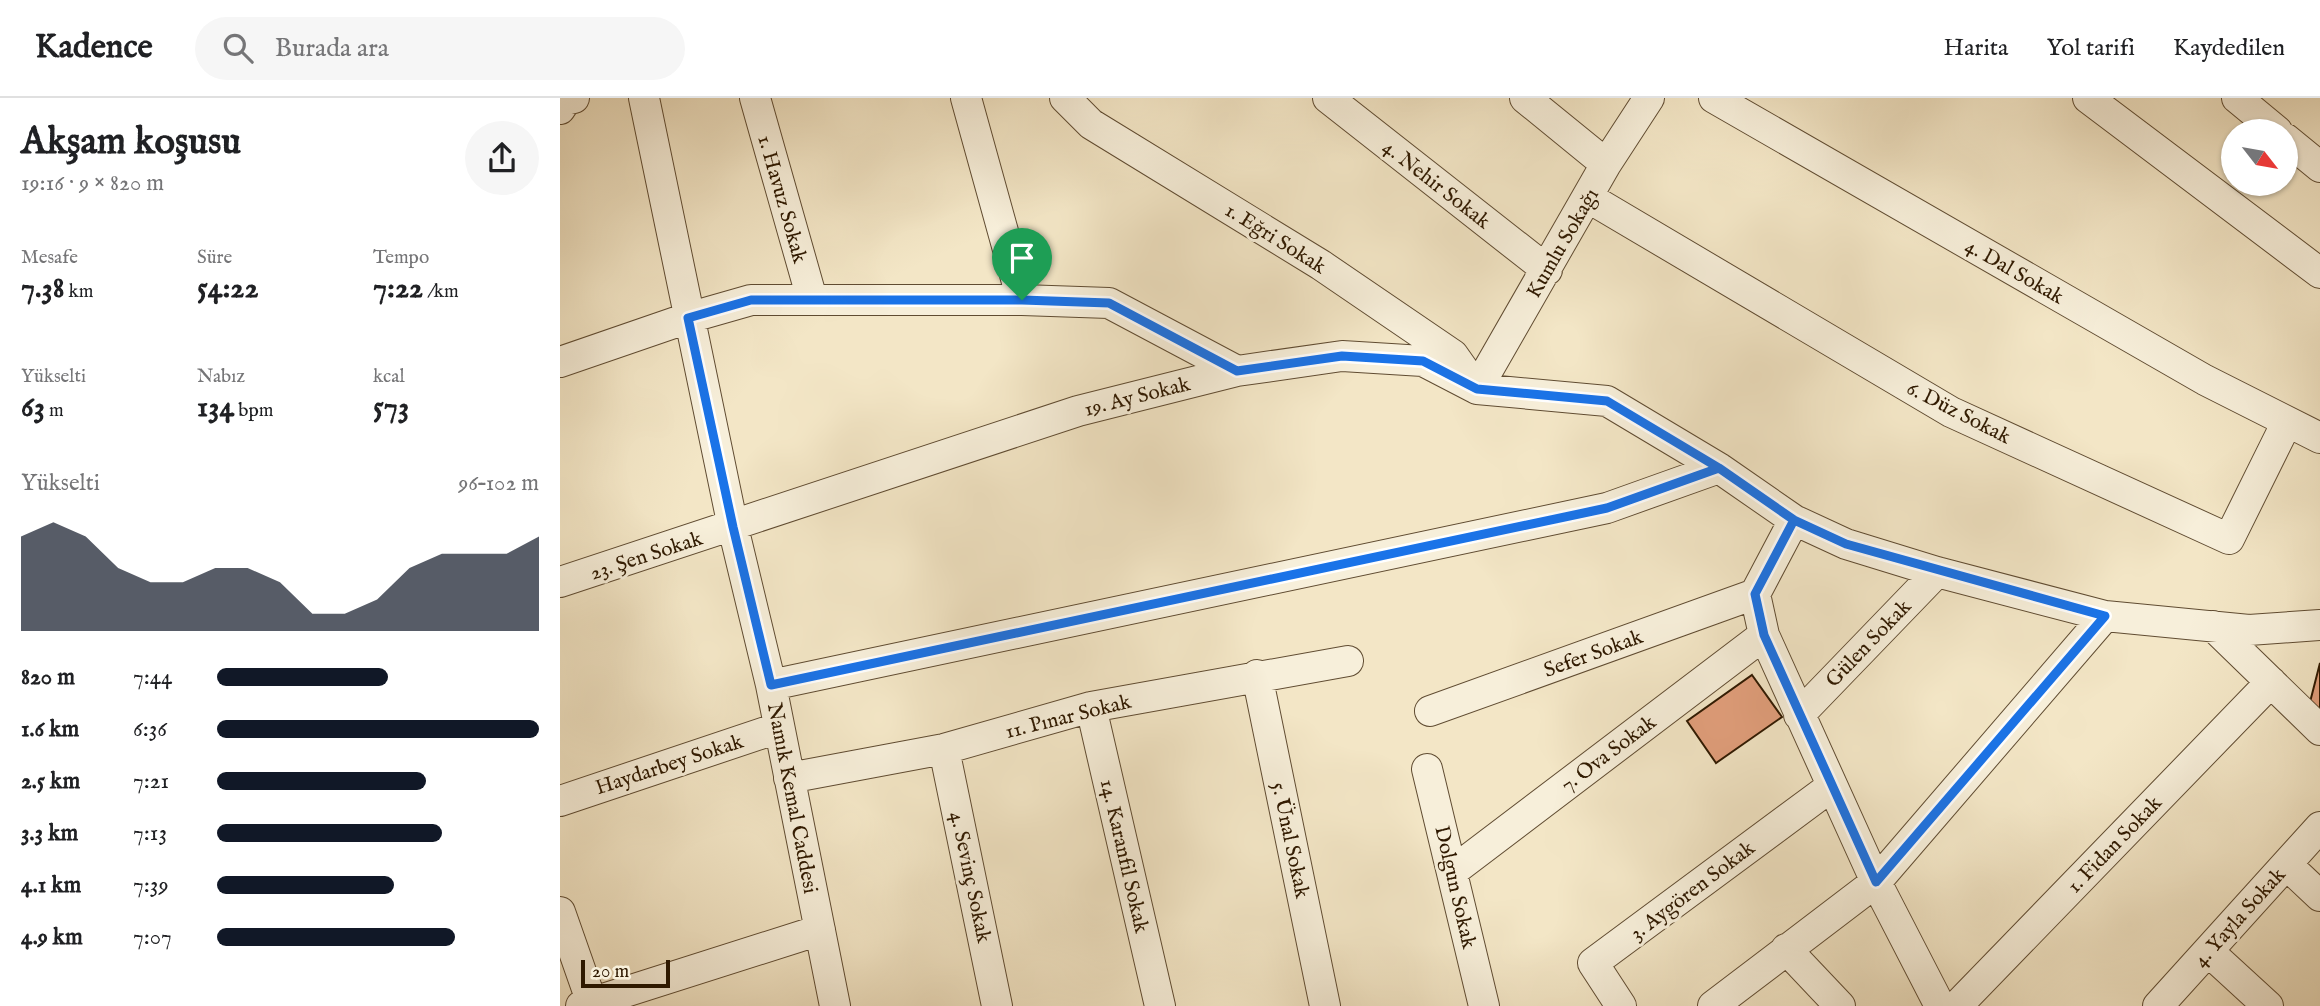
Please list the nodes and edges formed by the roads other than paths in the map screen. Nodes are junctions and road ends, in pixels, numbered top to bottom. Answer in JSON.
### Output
{"nodes":[{"id":1,"x":574,"y":98,"type":"edge"},
{"id":2,"x":643,"y":98,"type":"edge"},
{"id":3,"x":755,"y":98,"type":"edge"},
{"id":4,"x":966,"y":98,"type":"edge"},
{"id":5,"x":1065,"y":98,"type":"edge"},
{"id":6,"x":1328,"y":98,"type":"edge"},
{"id":7,"x":1525,"y":98,"type":"edge"},
{"id":8,"x":1649,"y":98,"type":"edge"},
{"id":9,"x":1714,"y":98,"type":"edge"},
{"id":10,"x":2088,"y":98,"type":"edge"},
{"id":11,"x":2236,"y":98,"type":"edge"},
{"id":12,"x":560,"y":109,"type":"edge"},
{"id":13,"x":2262,"y":119,"type":"edge"},
{"id":14,"x":2298,"y":149,"type":"edge"},
{"id":15,"x":1606,"y":164,"type":"junction"},
{"id":16,"x":2320,"y":167,"type":"edge"},
{"id":17,"x":1589,"y":198,"type":"junction"},
{"id":18,"x":1548,"y":270,"type":"junction"},
{"id":19,"x":2320,"y":273,"type":"edge"},
{"id":20,"x":812,"y":299,"type":"junction"},
{"id":21,"x":1022,"y":300,"type":"junction"},
{"id":22,"x":688,"y":318,"type":"junction"},
{"id":23,"x":560,"y":362,"type":"edge"},
{"id":24,"x":1237,"y":371,"type":"junction"},
{"id":25,"x":1477,"y":389,"type":"junction"},
{"id":26,"x":2287,"y":422,"type":"junction"},
{"id":27,"x":2320,"y":438,"type":"edge"},
{"id":28,"x":1719,"y":468,"type":"junction"},
{"id":29,"x":1794,"y":520,"type":"junction"},
{"id":30,"x":733,"y":527,"type":"junction"},
{"id":31,"x":1937,"y":572,"type":"junction"},
{"id":32,"x":560,"y":582,"type":"edge"},
{"id":33,"x":1755,"y":594,"type":"junction"},
{"id":34,"x":2105,"y":616,"type":"junction"},
{"id":35,"x":2320,"y":625,"type":"edge"},
{"id":36,"x":2213,"y":626,"type":"junction"},
{"id":37,"x":1764,"y":635,"type":"junction"},
{"id":38,"x":1348,"y":661,"type":"dead end"},
{"id":39,"x":1257,"y":675,"type":"junction"},
{"id":40,"x":2271,"y":682,"type":"junction"},
{"id":41,"x":771,"y":685,"type":"junction"},
{"id":42,"x":1091,"y":706,"type":"junction"},
{"id":43,"x":1430,"y":712,"type":"dead end"},
{"id":44,"x":1799,"y":715,"type":"junction"},
{"id":45,"x":778,"y":728,"type":"junction"},
{"id":46,"x":2320,"y":730,"type":"edge"},
{"id":47,"x":944,"y":749,"type":"junction"},
{"id":48,"x":1427,"y":769,"type":"dead end"},
{"id":49,"x":789,"y":778,"type":"junction"},
{"id":50,"x":1832,"y":786,"type":"junction"},
{"id":51,"x":560,"y":801,"type":"edge"},
{"id":52,"x":2320,"y":827,"type":"edge"},
{"id":53,"x":2287,"y":865,"type":"junction"},
{"id":54,"x":1452,"y":872,"type":"junction"},
{"id":55,"x":1876,"y":882,"type":"junction"},
{"id":56,"x":2320,"y":896,"type":"edge"},
{"id":57,"x":560,"y":912,"type":"edge"},
{"id":58,"x":820,"y":930,"type":"junction"},
{"id":59,"x":1786,"y":949,"type":"junction"},
{"id":60,"x":2208,"y":951,"type":"junction"},
{"id":61,"x":588,"y":1005,"type":"edge"},
{"id":62,"x":835,"y":1006,"type":"edge"},
{"id":63,"x":998,"y":1006,"type":"edge"},
{"id":64,"x":1160,"y":1006,"type":"edge"},
{"id":65,"x":1325,"y":1006,"type":"edge"},
{"id":66,"x":1484,"y":1006,"type":"edge"},
{"id":67,"x":1621,"y":1006,"type":"edge"},
{"id":68,"x":1713,"y":1006,"type":"edge"},
{"id":69,"x":1840,"y":1006,"type":"edge"},
{"id":70,"x":1940,"y":1006,"type":"edge"},
{"id":71,"x":1957,"y":1006,"type":"edge"},
{"id":72,"x":2158,"y":1006,"type":"edge"},
{"id":73,"x":2268,"y":1006,"type":"edge"}],
"edges":[{"from":1,"to":12,"type":"street"},
{"from":2,"to":22,"type":"street","name":"Namık Kemal Caddesi"},
{"from":3,"to":20,"type":"street","name":"1. Havuz Sokak"},
{"from":4,"to":21,"type":"street"},
{"from":5,"to":25,"type":"street","name":"1. Eğri Sokak"},
{"from":6,"to":18,"type":"street","name":"4. Nehir Sokak"},
{"from":7,"to":15,"type":"street"},
{"from":8,"to":15,"type":"street","name":"Kumlu Sokağı"},
{"from":9,"to":26,"type":"street","name":"4. Dal Sokak"},
{"from":10,"to":19,"type":"street"},
{"from":11,"to":13,"type":"street"},
{"from":14,"to":16,"type":"street"},
{"from":15,"to":17,"type":"street","name":"Kumlu Sokağı"},
{"from":17,"to":18,"type":"street","name":"Kumlu Sokağı"},
{"from":17,"to":26,"type":"street","name":"6. Düz Sokak"},
{"from":18,"to":25,"type":"street","name":"Kumlu Sokağı"},
{"from":20,"to":21,"type":"street"},
{"from":20,"to":22,"type":"street"},
{"from":21,"to":24,"type":"street"},
{"from":22,"to":23,"type":"street"},
{"from":22,"to":30,"type":"street","name":"Namık Kemal Caddesi"},
{"from":24,"to":25,"type":"street","name":"19. Ay Sokak"},
{"from":24,"to":30,"type":"street","name":"19. Ay Sokak"},
{"from":25,"to":28,"type":"street","name":"19. Ay Sokak"},
{"from":26,"to":27,"type":"street","name":"4. Dal Sokak"},
{"from":28,"to":29,"type":"street","name":"19. Ay Sokak"},
{"from":28,"to":41,"type":"street"},
{"from":29,"to":31,"type":"street","name":"19. Ay Sokak"},
{"from":29,"to":33,"type":"street"},
{"from":30,"to":32,"type":"street","name":"23. Şen Sokak"},
{"from":30,"to":41,"type":"street","name":"Namık Kemal Caddesi"},
{"from":31,"to":34,"type":"street","name":"19. Ay Sokak"},
{"from":31,"to":44,"type":"street","name":"Gülen Sokak"},
{"from":33,"to":37,"type":"street"},
{"from":33,"to":43,"type":"street","name":"Sefer Sokak"},
{"from":34,"to":36,"type":"street","name":"19. Ay Sokak"},
{"from":34,"to":55,"type":"street"},
{"from":35,"to":36,"type":"street","name":"19. Ay Sokak"},
{"from":36,"to":40,"type":"street"},
{"from":37,"to":44,"type":"street"},
{"from":37,"to":54,"type":"street","name":"7. Ova Sokak"},
{"from":38,"to":39,"type":"street","name":"11. Pınar Sokak"},
{"from":39,"to":42,"type":"street","name":"11. Pınar Sokak"},
{"from":39,"to":65,"type":"street","name":"5. Ünal Sokak"},
{"from":40,"to":46,"type":"street"},
{"from":40,"to":71,"type":"street","name":"1. Fidan Sokak"},
{"from":41,"to":45,"type":"street","name":"Namık Kemal Caddesi"},
{"from":42,"to":47,"type":"street","name":"11. Pınar Sokak"},
{"from":42,"to":64,"type":"street","name":"14. Karanfil Sokak"},
{"from":44,"to":50,"type":"street"},
{"from":45,"to":49,"type":"street","name":"Namık Kemal Caddesi"},
{"from":45,"to":51,"type":"street","name":"Haydarbey Sokak"},
{"from":47,"to":49,"type":"street","name":"11. Pınar Sokak"},
{"from":47,"to":63,"type":"street","name":"4. Sevinç Sokak"},
{"from":48,"to":54,"type":"street","name":"Dolgun Sokak"},
{"from":49,"to":58,"type":"street","name":"Namık Kemal Caddesi"},
{"from":50,"to":55,"type":"street"},
{"from":50,"to":67,"type":"street","name":"3. Aygören Sokak"},
{"from":52,"to":53,"type":"street","name":"4. Yayla Sokak"},
{"from":53,"to":56,"type":"street"},
{"from":53,"to":60,"type":"street","name":"4. Yayla Sokak"},
{"from":54,"to":66,"type":"street","name":"Dolgun Sokak"},
{"from":55,"to":59,"type":"street"},
{"from":55,"to":70,"type":"street"},
{"from":57,"to":61,"type":"street"},
{"from":58,"to":61,"type":"street"},
{"from":58,"to":62,"type":"street","name":"Namık Kemal Caddesi"},
{"from":59,"to":68,"type":"street"},
{"from":59,"to":69,"type":"street"},
{"from":60,"to":72,"type":"street","name":"4. Yayla Sokak"},
{"from":60,"to":73,"type":"street"}]}
